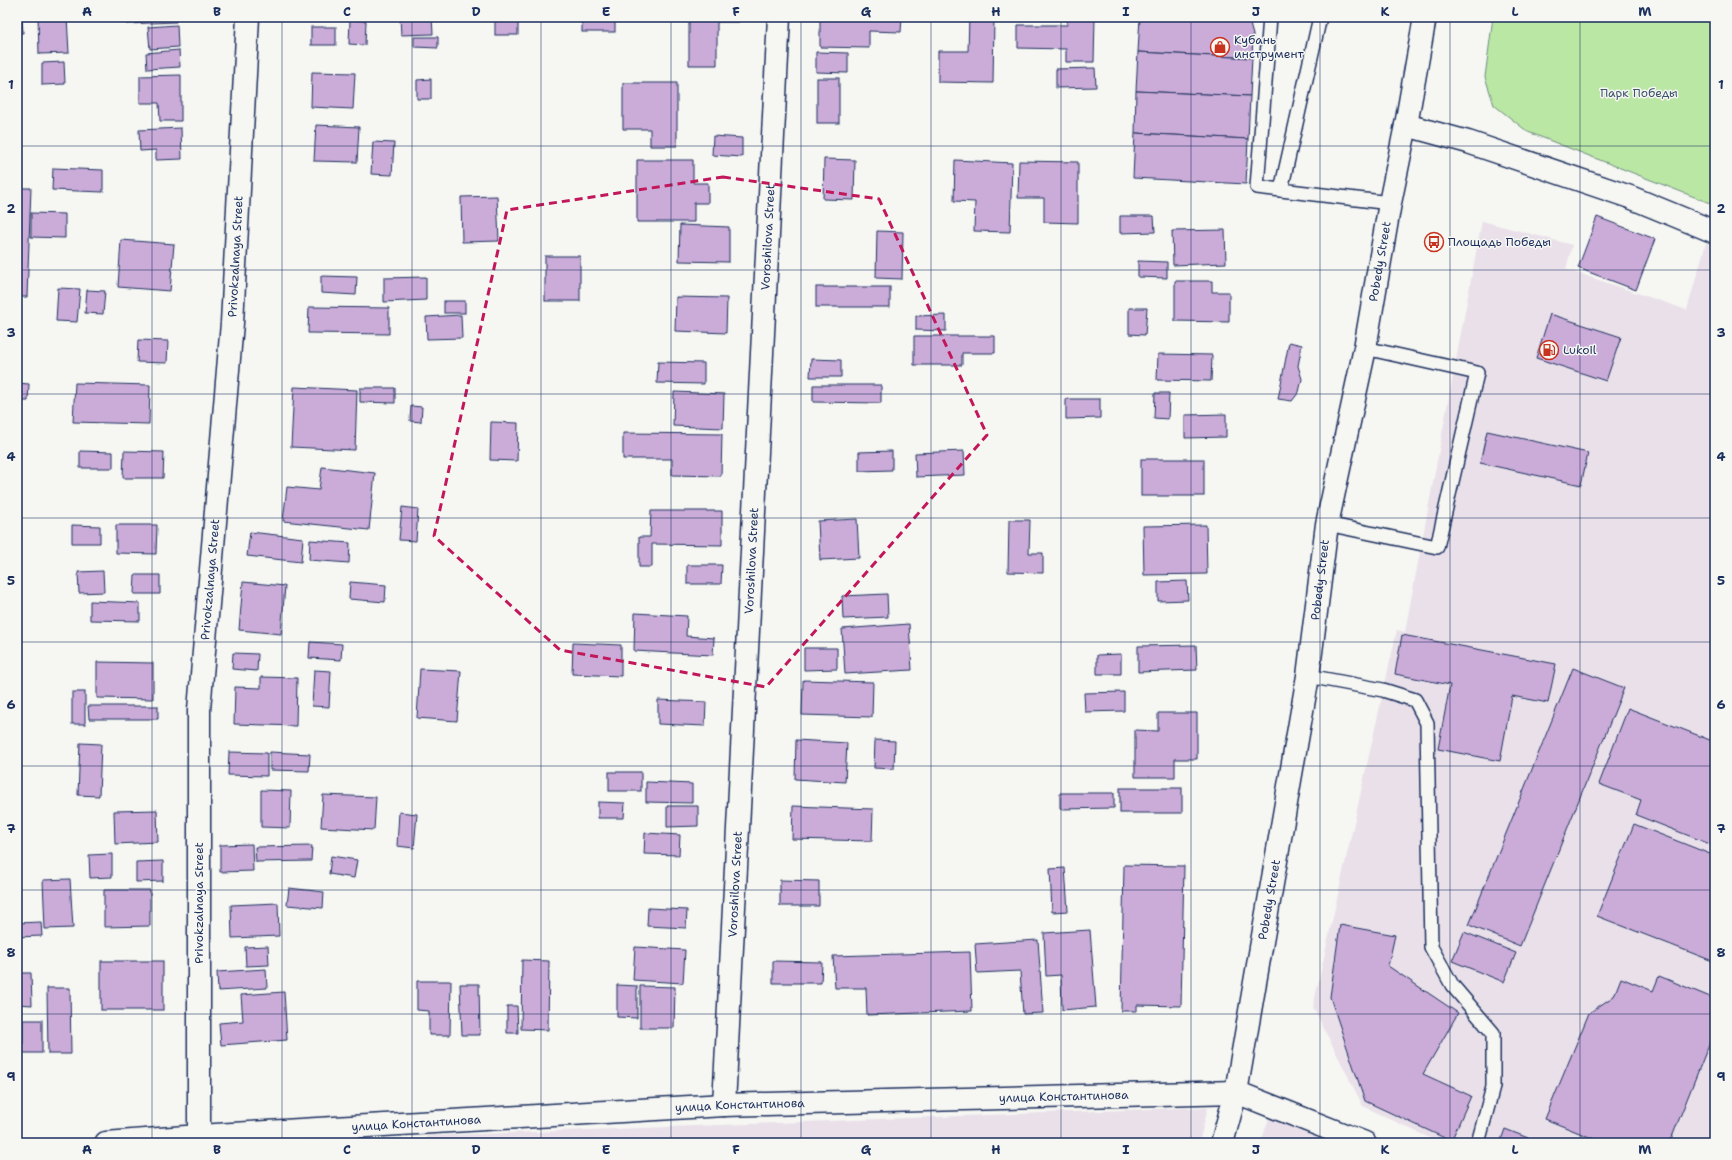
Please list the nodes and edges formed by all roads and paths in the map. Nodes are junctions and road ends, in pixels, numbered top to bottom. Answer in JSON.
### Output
{"nodes":[{"id":1,"x":248,"y":17,"type":"edge"},
{"id":2,"x":779,"y":17,"type":"edge"},
{"id":3,"x":1270,"y":17,"type":"edge"},
{"id":4,"x":1320,"y":17,"type":"edge"},
{"id":5,"x":1425,"y":17,"type":"edge"},
{"id":6,"x":1406,"y":125,"type":"junction"},
{"id":7,"x":1281,"y":190,"type":"junction"},
{"id":8,"x":1390,"y":203,"type":"junction"},
{"id":9,"x":1715,"y":232,"type":"edge"},
{"id":10,"x":1365,"y":348,"type":"junction"},
{"id":11,"x":1327,"y":524,"type":"junction"},
{"id":12,"x":1308,"y":676,"type":"junction"},
{"id":13,"x":1236,"y":1092,"type":"junction"},
{"id":14,"x":724,"y":1104,"type":"junction"},
{"id":15,"x":199,"y":1139,"type":"edge"},
{"id":16,"x":106,"y":1143,"type":"edge"},
{"id":17,"x":1222,"y":1143,"type":"edge"},
{"id":18,"x":1366,"y":1143,"type":"edge"},
{"id":19,"x":1478,"y":1143,"type":"edge"}],
"edges":[{"from":1,"to":15,"type":"street","name":"Privokzalnaya Street"},
{"from":2,"to":14,"type":"street","name":"Voroshilova Street"},
{"from":3,"to":7,"type":"lane"},
{"from":4,"to":7,"type":"lane"},
{"from":5,"to":6,"type":"street","name":"Pobedy Street"},
{"from":6,"to":8,"type":"street","name":"Pobedy Street"},
{"from":6,"to":9,"type":"street"},
{"from":7,"to":8,"type":"lane"},
{"from":8,"to":10,"type":"street","name":"Pobedy Street"},
{"from":10,"to":11,"type":"street","name":"Pobedy Street"},
{"from":10,"to":11,"type":"lane"},
{"from":11,"to":12,"type":"street","name":"Pobedy Street"},
{"from":12,"to":13,"type":"street","name":"Pobedy Street"},
{"from":12,"to":19,"type":"lane"},
{"from":13,"to":14,"type":"street","name":"улица Константинова"},
{"from":13,"to":17,"type":"street","name":"Pobedy Street"},
{"from":13,"to":18,"type":"street","name":"улица Константинова"},
{"from":14,"to":15,"type":"street","name":"улица Константинова"},
{"from":15,"to":16,"type":"street","name":"улица Константинова"}]}
